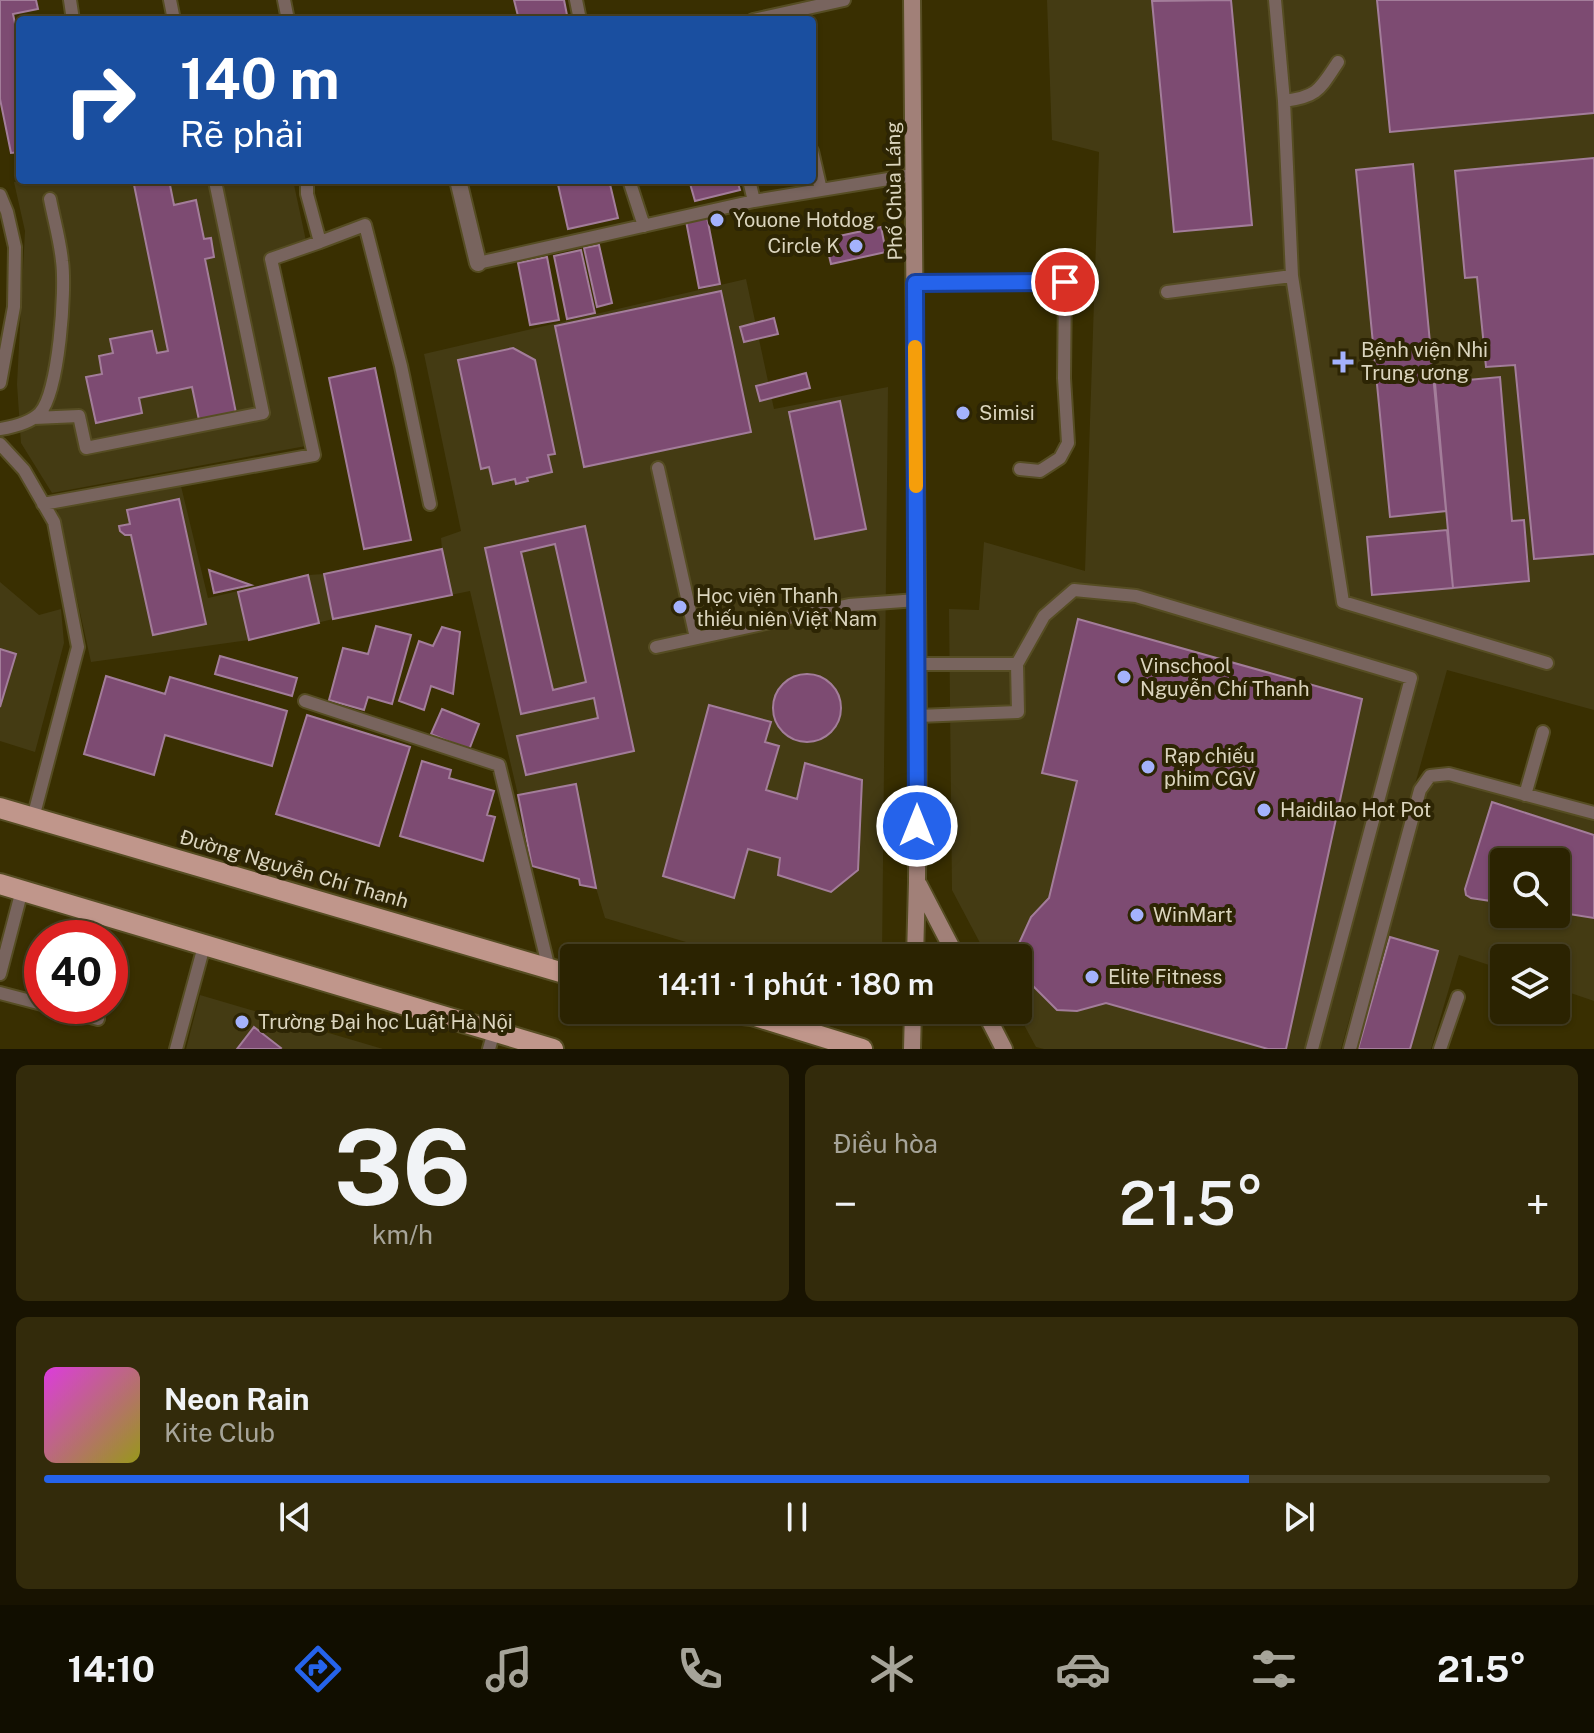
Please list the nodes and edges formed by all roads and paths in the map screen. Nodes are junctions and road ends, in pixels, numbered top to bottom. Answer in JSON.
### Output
{"nodes":[{"id":1,"x":844,"y":0,"type":"edge"},
{"id":2,"x":912,"y":0,"type":"edge"},
{"id":3,"x":1275,"y":0,"type":"edge"},
{"id":4,"x":784,"y":16,"type":"edge"},
{"id":5,"x":1338,"y":62,"type":"dead end"},
{"id":6,"x":1284,"y":101,"type":"junction"},
{"id":7,"x":816,"y":168,"type":"edge"},
{"id":8,"x":913,"y":175,"type":"junction"},
{"id":9,"x":307,"y":184,"type":"edge"},
{"id":10,"x":459,"y":184,"type":"edge"},
{"id":11,"x":630,"y":184,"type":"edge"},
{"id":12,"x":750,"y":184,"type":"edge"},
{"id":13,"x":216,"y":186,"type":"dead end"},
{"id":14,"x":821,"y":190,"type":"junction"},
{"id":15,"x":0,"y":195,"type":"edge"},
{"id":16,"x":50,"y":199,"type":"dead end"},
{"id":17,"x":754,"y":201,"type":"junction"},
{"id":18,"x":644,"y":226,"type":"junction"},
{"id":19,"x":320,"y":242,"type":"junction"},
{"id":20,"x":478,"y":263,"type":"joint"},
{"id":21,"x":1292,"y":276,"type":"junction"},
{"id":22,"x":915,"y":283,"type":"junction"},
{"id":23,"x":1167,"y":292,"type":"dead end"},
{"id":24,"x":0,"y":383,"type":"edge"},
{"id":25,"x":34,"y":418,"type":"junction"},
{"id":26,"x":0,"y":429,"type":"edge"},
{"id":27,"x":0,"y":444,"type":"edge"},
{"id":28,"x":658,"y":468,"type":"dead end"},
{"id":29,"x":1020,"y":469,"type":"dead end"},
{"id":30,"x":43,"y":504,"type":"junction"},
{"id":31,"x":430,"y":504,"type":"dead end"},
{"id":32,"x":917,"y":600,"type":"junction"},
{"id":33,"x":696,"y":638,"type":"junction"},
{"id":34,"x":656,"y":647,"type":"dead end"},
{"id":35,"x":1547,"y":663,"type":"dead end"},
{"id":36,"x":917,"y":664,"type":"junction"},
{"id":37,"x":1017,"y":664,"type":"junction"},
{"id":38,"x":305,"y":701,"type":"dead end"},
{"id":39,"x":918,"y":716,"type":"junction"},
{"id":40,"x":1543,"y":732,"type":"dead end"},
{"id":41,"x":1525,"y":795,"type":"junction"},
{"id":42,"x":0,"y":808,"type":"edge"},
{"id":43,"x":1594,"y":813,"type":"edge"},
{"id":44,"x":33,"y":818,"type":"junction"},
{"id":45,"x":917,"y":882,"type":"junction"},
{"id":46,"x":0,"y":884,"type":"edge"},
{"id":47,"x":22,"y":890,"type":"junction"},
{"id":48,"x":915,"y":944,"type":"edge"},
{"id":49,"x":950,"y":944,"type":"edge"},
{"id":50,"x":204,"y":946,"type":"junction"},
{"id":51,"x":549,"y":969,"type":"junction"},
{"id":52,"x":560,"y":972,"type":"edge"},
{"id":53,"x":0,"y":974,"type":"edge"},
{"id":54,"x":0,"y":993,"type":"edge"},
{"id":55,"x":1458,"y":997,"type":"dead end"},
{"id":56,"x":24,"y":999,"type":"edge"},
{"id":57,"x":781,"y":1024,"type":"edge"},
{"id":58,"x":913,"y":1024,"type":"edge"},
{"id":59,"x":991,"y":1024,"type":"edge"},
{"id":60,"x":491,"y":1040,"type":"edge"},
{"id":61,"x":176,"y":1049,"type":"edge"},
{"id":62,"x":553,"y":1049,"type":"edge"},
{"id":63,"x":862,"y":1049,"type":"edge"},
{"id":64,"x":912,"y":1049,"type":"edge"},
{"id":65,"x":1004,"y":1049,"type":"edge"},
{"id":66,"x":1312,"y":1049,"type":"edge"},
{"id":67,"x":1350,"y":1049,"type":"edge"},
{"id":68,"x":1440,"y":1049,"type":"edge"}],
"edges":[{"from":1,"to":4,"type":"lane"},
{"from":2,"to":8,"type":"street","name":"Phố Chùa Láng"},
{"from":3,"to":6,"type":"lane"},
{"from":5,"to":6,"type":"lane"},
{"from":6,"to":21,"type":"lane"},
{"from":7,"to":14,"type":"lane"},
{"from":8,"to":14,"type":"lane"},
{"from":8,"to":22,"type":"street","name":"Phố Chùa Láng"},
{"from":9,"to":19,"type":"lane"},
{"from":10,"to":20,"type":"street"},
{"from":11,"to":18,"type":"lane"},
{"from":12,"to":17,"type":"lane"},
{"from":13,"to":25,"type":"lane"},
{"from":14,"to":17,"type":"lane"},
{"from":15,"to":24,"type":"lane"},
{"from":16,"to":25,"type":"lane"},
{"from":17,"to":18,"type":"lane"},
{"from":18,"to":20,"type":"lane"},
{"from":19,"to":30,"type":"lane"},
{"from":19,"to":31,"type":"lane"},
{"from":21,"to":23,"type":"lane"},
{"from":21,"to":35,"type":"lane"},
{"from":22,"to":29,"type":"lane"},
{"from":22,"to":32,"type":"street","name":"Phố Chùa Láng"},
{"from":25,"to":26,"type":"lane"},
{"from":27,"to":30,"type":"lane"},
{"from":28,"to":33,"type":"lane"},
{"from":30,"to":44,"type":"lane"},
{"from":32,"to":33,"type":"lane"},
{"from":32,"to":36,"type":"street","name":"Phố Chùa Láng"},
{"from":33,"to":34,"type":"lane"},
{"from":36,"to":37,"type":"lane"},
{"from":36,"to":39,"type":"street","name":"Phố Chùa Láng"},
{"from":37,"to":39,"type":"lane"},
{"from":37,"to":66,"type":"lane"},
{"from":38,"to":51,"type":"lane"},
{"from":39,"to":45,"type":"street","name":"Phố Chùa Láng"},
{"from":40,"to":41,"type":"lane"},
{"from":41,"to":43,"type":"lane"},
{"from":41,"to":67,"type":"lane"},
{"from":42,"to":44,"type":"main road","name":"Đường Nguyễn Chí Thanh"},
{"from":44,"to":51,"type":"main road","name":"Đường Nguyễn Chí Thanh"},
{"from":45,"to":48,"type":"street","name":"Phố Chùa Láng"},
{"from":45,"to":49,"type":"street"},
{"from":46,"to":47,"type":"main road"},
{"from":47,"to":50,"type":"main road"},
{"from":47,"to":53,"type":"lane"},
{"from":50,"to":60,"type":"main road"},
{"from":50,"to":61,"type":"lane"},
{"from":51,"to":52,"type":"main road","name":"Đường Nguyễn Chí Thanh"},
{"from":54,"to":56,"type":"lane"},
{"from":55,"to":68,"type":"lane"},
{"from":57,"to":63,"type":"main road"},
{"from":58,"to":64,"type":"street"},
{"from":59,"to":65,"type":"street"},
{"from":60,"to":62,"type":"main road"}]}
